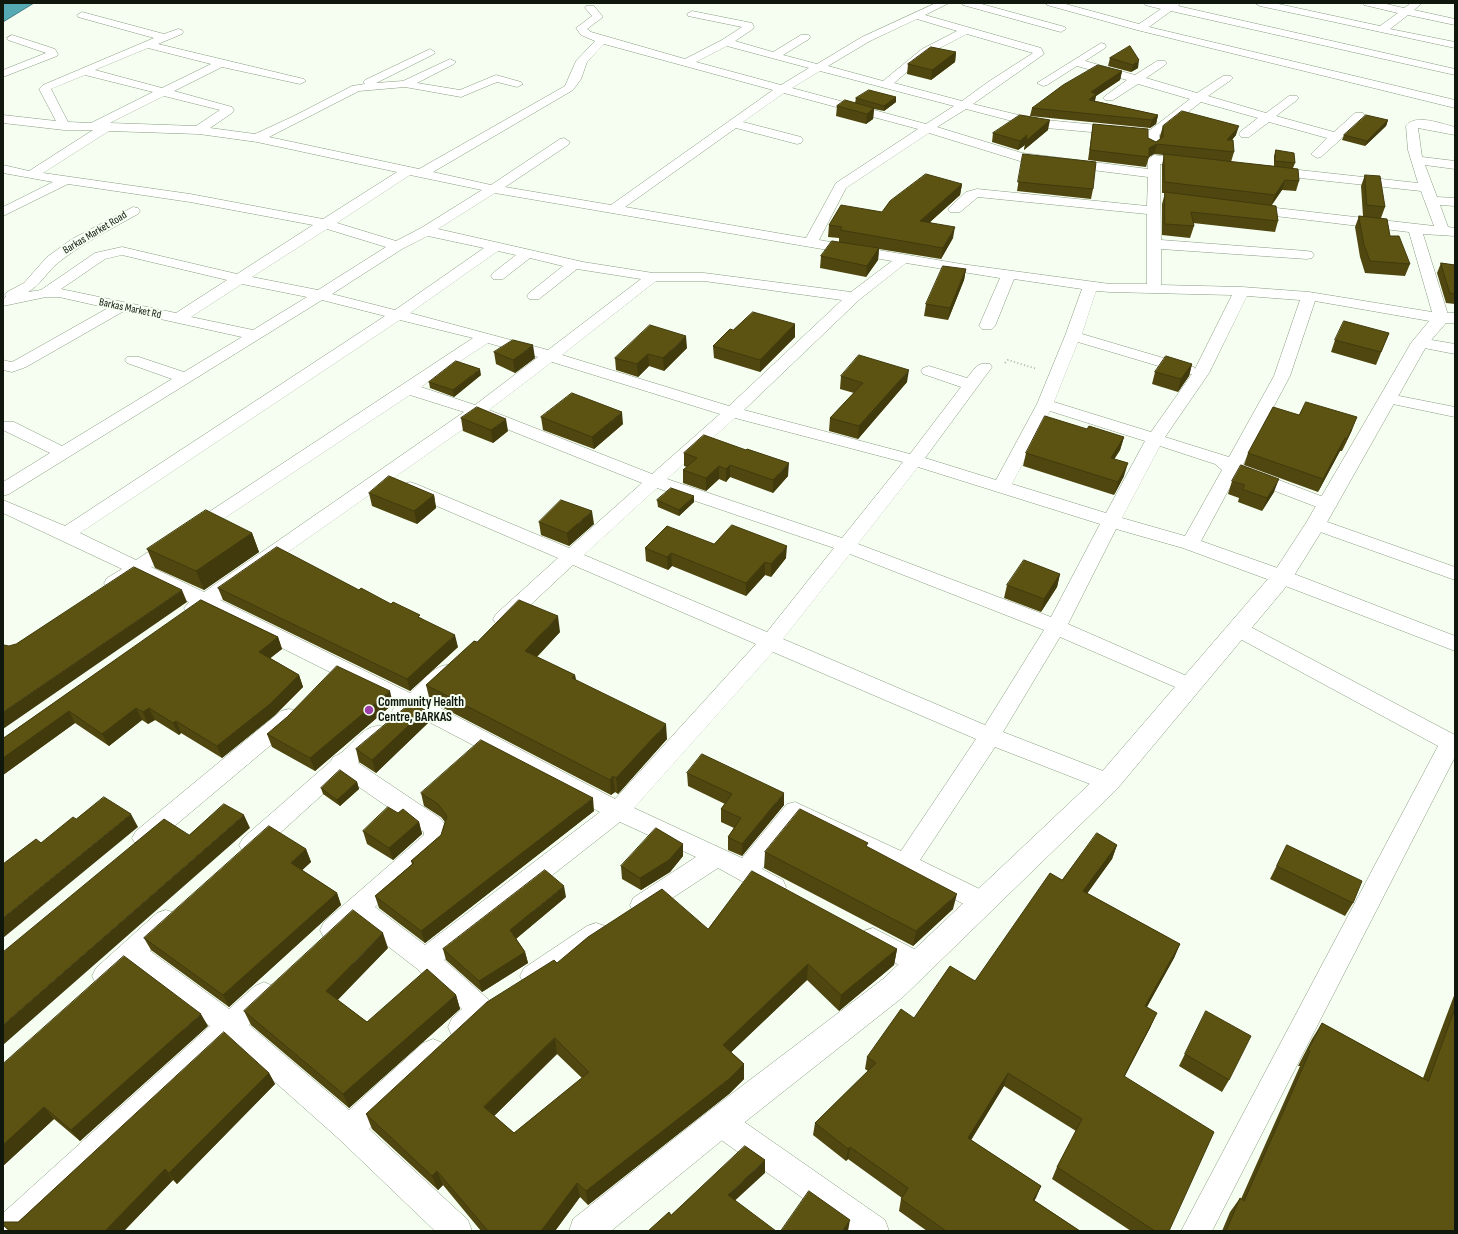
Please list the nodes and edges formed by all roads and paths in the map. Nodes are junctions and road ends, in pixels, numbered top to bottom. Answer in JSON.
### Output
{"nodes":[{"id":1,"x":944,"y":3,"type":"edge"},
{"id":2,"x":967,"y":3,"type":"edge"},
{"id":3,"x":1051,"y":3,"type":"edge"},
{"id":4,"x":1149,"y":3,"type":"edge"},
{"id":5,"x":1260,"y":3,"type":"edge"},
{"id":6,"x":1368,"y":3,"type":"edge"},
{"id":7,"x":1417,"y":3,"type":"edge"},
{"id":8,"x":1172,"y":5,"type":"edge"},
{"id":9,"x":590,"y":8,"type":"dead end"},
{"id":10,"x":1407,"y":11,"type":"junction"},
{"id":11,"x":692,"y":14,"type":"dead end"},
{"id":12,"x":82,"y":15,"type":"dead end"},
{"id":13,"x":916,"y":16,"type":"junction"},
{"id":14,"x":1455,"y":22,"type":"edge"},
{"id":15,"x":1141,"y":28,"type":"junction"},
{"id":16,"x":1061,"y":29,"type":"dead end"},
{"id":17,"x":966,"y":30,"type":"junction"},
{"id":18,"x":1382,"y":30,"type":"junction"},
{"id":19,"x":178,"y":32,"type":"dead end"},
{"id":20,"x":164,"y":37,"type":"junction"},
{"id":21,"x":805,"y":37,"type":"dead end"},
{"id":22,"x":12,"y":38,"type":"dead end"},
{"id":23,"x":602,"y":40,"type":"junction"},
{"id":24,"x":726,"y":42,"type":"junction"},
{"id":25,"x":147,"y":44,"type":"junction"},
{"id":26,"x":1455,"y":45,"type":"edge"},
{"id":27,"x":1101,"y":46,"type":"dead end"},
{"id":28,"x":1359,"y":51,"type":"junction"},
{"id":29,"x":430,"y":52,"type":"dead end"},
{"id":30,"x":774,"y":56,"type":"junction"},
{"id":31,"x":450,"y":62,"type":"dead end"},
{"id":32,"x":686,"y":62,"type":"junction"},
{"id":33,"x":1076,"y":62,"type":"junction"},
{"id":34,"x":221,"y":63,"type":"junction"},
{"id":35,"x":1161,"y":63,"type":"dead end"},
{"id":36,"x":817,"y":68,"type":"junction"},
{"id":37,"x":84,"y":71,"type":"junction"},
{"id":38,"x":5,"y":72,"type":"edge"},
{"id":39,"x":1455,"y":72,"type":"edge"},
{"id":40,"x":1333,"y":75,"type":"junction"},
{"id":41,"x":1227,"y":78,"type":"dead end"},
{"id":42,"x":1136,"y":80,"type":"junction"},
{"id":43,"x":300,"y":82,"type":"dead end"},
{"id":44,"x":1043,"y":83,"type":"dead end"},
{"id":45,"x":405,"y":84,"type":"junction"},
{"id":46,"x":516,"y":84,"type":"dead end"},
{"id":47,"x":885,"y":84,"type":"junction"},
{"id":48,"x":334,"y":89,"type":"dead end"},
{"id":49,"x":782,"y":89,"type":"junction"},
{"id":50,"x":352,"y":90,"type":"junction"},
{"id":51,"x":163,"y":92,"type":"junction"},
{"id":52,"x":1199,"y":97,"type":"junction"},
{"id":53,"x":1109,"y":98,"type":"dead end"},
{"id":54,"x":1293,"y":98,"type":"dead end"},
{"id":55,"x":1455,"y":104,"type":"edge"},
{"id":56,"x":964,"y":105,"type":"junction"},
{"id":57,"x":1359,"y":116,"type":"dead end"},
{"id":58,"x":1268,"y":117,"type":"junction"},
{"id":59,"x":3,"y":119,"type":"edge"},
{"id":60,"x":735,"y":124,"type":"junction"},
{"id":61,"x":64,"y":126,"type":"junction"},
{"id":62,"x":101,"y":126,"type":"junction"},
{"id":63,"x":927,"y":128,"type":"junction"},
{"id":64,"x":199,"y":130,"type":"junction"},
{"id":65,"x":1455,"y":131,"type":"edge"},
{"id":66,"x":1153,"y":134,"type":"junction"},
{"id":67,"x":1245,"y":134,"type":"dead end"},
{"id":68,"x":1336,"y":136,"type":"junction"},
{"id":69,"x":257,"y":138,"type":"junction"},
{"id":70,"x":797,"y":140,"type":"dead end"},
{"id":71,"x":564,"y":142,"type":"dead end"},
{"id":72,"x":1317,"y":154,"type":"dead end"},
{"id":73,"x":1154,"y":159,"type":"junction"},
{"id":74,"x":1417,"y":160,"type":"junction"},
{"id":75,"x":1200,"y":164,"type":"edge"},
{"id":76,"x":1455,"y":165,"type":"edge"},
{"id":77,"x":3,"y":169,"type":"edge"},
{"id":78,"x":1263,"y":170,"type":"edge"},
{"id":79,"x":413,"y":173,"type":"junction"},
{"id":80,"x":1153,"y":174,"type":"junction"},
{"id":81,"x":31,"y":175,"type":"junction"},
{"id":82,"x":67,"y":180,"type":"junction"},
{"id":83,"x":1426,"y":188,"type":"junction"},
{"id":84,"x":493,"y":189,"type":"junction"},
{"id":85,"x":1154,"y":197,"type":"junction"},
{"id":86,"x":1170,"y":199,"type":"edge"},
{"id":87,"x":1432,"y":201,"type":"junction"},
{"id":88,"x":1455,"y":202,"type":"edge"},
{"id":89,"x":1233,"y":207,"type":"edge"},
{"id":90,"x":955,"y":209,"type":"dead end"},
{"id":91,"x":613,"y":210,"type":"junction"},
{"id":92,"x":133,"y":211,"type":"dead end"},
{"id":93,"x":1154,"y":211,"type":"junction"},
{"id":94,"x":3,"y":212,"type":"edge"},
{"id":95,"x":327,"y":224,"type":"junction"},
{"id":96,"x":1415,"y":229,"type":"junction"},
{"id":97,"x":426,"y":231,"type":"junction"},
{"id":98,"x":1448,"y":231,"type":"edge"},
{"id":99,"x":811,"y":242,"type":"junction"},
{"id":100,"x":1153,"y":244,"type":"junction"},
{"id":101,"x":397,"y":246,"type":"junction"},
{"id":102,"x":496,"y":246,"type":"junction"},
{"id":103,"x":528,"y":253,"type":"junction"},
{"id":104,"x":1307,"y":255,"type":"dead end"},
{"id":105,"x":904,"y":258,"type":"junction"},
{"id":106,"x":574,"y":264,"type":"junction"},
{"id":107,"x":1008,"y":274,"type":"junction"},
{"id":108,"x":498,"y":276,"type":"dead end"},
{"id":109,"x":653,"y":277,"type":"junction"},
{"id":110,"x":240,"y":279,"type":"junction"},
{"id":111,"x":1090,"y":285,"type":"junction"},
{"id":112,"x":1154,"y":289,"type":"junction"},
{"id":113,"x":1242,"y":291,"type":"junction"},
{"id":114,"x":46,"y":293,"type":"junction"},
{"id":115,"x":320,"y":295,"type":"junction"},
{"id":116,"x":534,"y":296,"type":"dead end"},
{"id":117,"x":1310,"y":296,"type":"junction"},
{"id":118,"x":854,"y":297,"type":"junction"},
{"id":119,"x":3,"y":301,"type":"edge"},
{"id":120,"x":121,"y":307,"type":"junction"},
{"id":121,"x":399,"y":314,"type":"junction"},
{"id":122,"x":1448,"y":318,"type":"edge"},
{"id":123,"x":177,"y":319,"type":"junction"},
{"id":124,"x":987,"y":326,"type":"dead end"},
{"id":125,"x":256,"y":335,"type":"junction"},
{"id":126,"x":1073,"y":336,"type":"junction"},
{"id":127,"x":486,"y":337,"type":"junction"},
{"id":128,"x":1420,"y":343,"type":"junction"},
{"id":129,"x":1455,"y":349,"type":"edge"},
{"id":130,"x":550,"y":356,"type":"junction"},
{"id":131,"x":133,"y":360,"type":"dead end"},
{"id":132,"x":3,"y":365,"type":"edge"},
{"id":133,"x":984,"y":367,"type":"joint"},
{"id":134,"x":929,"y":371,"type":"dead end"},
{"id":135,"x":1201,"y":373,"type":"junction"},
{"id":136,"x":1057,"y":375,"type":"junction"},
{"id":137,"x":186,"y":378,"type":"junction"},
{"id":138,"x":971,"y":384,"type":"junction"},
{"id":139,"x":409,"y":389,"type":"junction"},
{"id":140,"x":1389,"y":399,"type":"junction"},
{"id":141,"x":1046,"y":404,"type":"junction"},
{"id":142,"x":477,"y":411,"type":"junction"},
{"id":143,"x":732,"y":412,"type":"junction"},
{"id":144,"x":1455,"y":412,"type":"edge"},
{"id":145,"x":8,"y":426,"type":"dead end"},
{"id":146,"x":1155,"y":439,"type":"junction"},
{"id":147,"x":63,"y":454,"type":"junction"},
{"id":148,"x":914,"y":460,"type":"junction"},
{"id":149,"x":1231,"y":468,"type":"junction"},
{"id":150,"x":383,"y":476,"type":"junction"},
{"id":151,"x":654,"y":481,"type":"junction"},
{"id":152,"x":1001,"y":488,"type":"junction"},
{"id":153,"x":3,"y":494,"type":"edge"},
{"id":154,"x":1322,"y":514,"type":"junction"},
{"id":155,"x":1110,"y":521,"type":"junction"},
{"id":156,"x":66,"y":534,"type":"junction"},
{"id":157,"x":1190,"y":544,"type":"junction"},
{"id":158,"x":846,"y":546,"type":"junction"},
{"id":159,"x":570,"y":557,"type":"junction"},
{"id":160,"x":136,"y":568,"type":"junction"},
{"id":161,"x":1455,"y":574,"type":"edge"},
{"id":162,"x":1282,"y":577,"type":"junction"},
{"id":163,"x":97,"y":594,"type":"edge"},
{"id":164,"x":204,"y":601,"type":"junction"},
{"id":165,"x":178,"y":619,"type":"edge"},
{"id":166,"x":1056,"y":627,"type":"junction"},
{"id":167,"x":1238,"y":629,"type":"junction"},
{"id":168,"x":488,"y":633,"type":"edge"},
{"id":169,"x":770,"y":642,"type":"junction"},
{"id":170,"x":1455,"y":644,"type":"edge"},
{"id":171,"x":459,"y":660,"type":"edge"},
{"id":172,"x":1189,"y":685,"type":"junction"},
{"id":173,"x":304,"y":702,"type":"edge"},
{"id":174,"x":412,"y":703,"type":"junction"},
{"id":175,"x":990,"y":736,"type":"junction"},
{"id":176,"x":1453,"y":744,"type":"edge"},
{"id":177,"x":341,"y":763,"type":"junction"},
{"id":178,"x":1108,"y":782,"type":"junction"},
{"id":179,"x":618,"y":811,"type":"junction"},
{"id":180,"x":125,"y":854,"type":"edge"},
{"id":181,"x":717,"y":856,"type":"junction"},
{"id":182,"x":236,"y":858,"type":"edge"},
{"id":183,"x":905,"y":864,"type":"junction"},
{"id":184,"x":745,"y":872,"type":"junction"},
{"id":185,"x":794,"y":897,"type":"edge"},
{"id":186,"x":983,"y":902,"type":"junction"},
{"id":187,"x":184,"y":905,"type":"edge"},
{"id":188,"x":357,"y":908,"type":"junction"},
{"id":189,"x":849,"y":927,"type":"edge"},
{"id":190,"x":316,"y":945,"type":"edge"},
{"id":191,"x":132,"y":952,"type":"junction"},
{"id":192,"x":425,"y":960,"type":"junction"},
{"id":193,"x":919,"y":964,"type":"junction"},
{"id":194,"x":282,"y":977,"type":"edge"},
{"id":195,"x":85,"y":993,"type":"edge"},
{"id":196,"x":498,"y":998,"type":"junction"},
{"id":197,"x":230,"y":1025,"type":"junction"},
{"id":198,"x":720,"y":1122,"type":"junction"},
{"id":199,"x":348,"y":1129,"type":"junction"},
{"id":200,"x":5,"y":1231,"type":"edge"},
{"id":201,"x":457,"y":1231,"type":"edge"},
{"id":202,"x":585,"y":1231,"type":"edge"},
{"id":203,"x":874,"y":1231,"type":"edge"},
{"id":204,"x":1196,"y":1231,"type":"edge"}],
"edges":[{"from":1,"to":13,"type":"street"},
{"from":2,"to":16,"type":"street"},
{"from":3,"to":15,"type":"street"},
{"from":4,"to":8,"type":"street"},
{"from":5,"to":18,"type":"street"},
{"from":6,"to":10,"type":"street"},
{"from":7,"to":10,"type":"street"},
{"from":8,"to":15,"type":"street"},
{"from":8,"to":28,"type":"street"},
{"from":9,"to":23,"type":"street"},
{"from":10,"to":14,"type":"street"},
{"from":10,"to":18,"type":"street"},
{"from":11,"to":24,"type":"street"},
{"from":12,"to":20,"type":"street"},
{"from":13,"to":17,"type":"street"},
{"from":13,"to":36,"type":"street"},
{"from":15,"to":40,"type":"street"},
{"from":17,"to":47,"type":"street"},
{"from":17,"to":56,"type":"street"},
{"from":18,"to":26,"type":"street"},
{"from":18,"to":28,"type":"street"},
{"from":19,"to":20,"type":"street"},
{"from":20,"to":25,"type":"street"},
{"from":21,"to":30,"type":"street"},
{"from":22,"to":38,"type":"street"},
{"from":23,"to":32,"type":"street"},
{"from":23,"to":79,"type":"street"},
{"from":24,"to":30,"type":"street"},
{"from":24,"to":32,"type":"street"},
{"from":25,"to":34,"type":"street"},
{"from":25,"to":37,"type":"street"},
{"from":27,"to":33,"type":"street"},
{"from":28,"to":39,"type":"street"},
{"from":28,"to":40,"type":"street"},
{"from":29,"to":50,"type":"street"},
{"from":30,"to":36,"type":"street"},
{"from":31,"to":45,"type":"street"},
{"from":32,"to":49,"type":"street"},
{"from":33,"to":42,"type":"street"},
{"from":33,"to":44,"type":"street"},
{"from":34,"to":43,"type":"street"},
{"from":34,"to":51,"type":"street"},
{"from":35,"to":42,"type":"street"},
{"from":36,"to":47,"type":"street"},
{"from":36,"to":49,"type":"street"},
{"from":37,"to":51,"type":"street"},
{"from":37,"to":61,"type":"street"},
{"from":40,"to":55,"type":"street"},
{"from":41,"to":52,"type":"street"},
{"from":42,"to":52,"type":"street"},
{"from":42,"to":53,"type":"street"},
{"from":45,"to":46,"type":"street"},
{"from":45,"to":50,"type":"street"},
{"from":47,"to":56,"type":"street"},
{"from":48,"to":50,"type":"street"},
{"from":49,"to":60,"type":"street"},
{"from":49,"to":63,"type":"street"},
{"from":50,"to":69,"type":"street"},
{"from":51,"to":62,"type":"street"},
{"from":51,"to":64,"type":"street"},
{"from":52,"to":58,"type":"street"},
{"from":52,"to":66,"type":"street"},
{"from":54,"to":58,"type":"street"},
{"from":56,"to":63,"type":"street"},
{"from":56,"to":66,"type":"street"},
{"from":57,"to":68,"type":"street"},
{"from":58,"to":67,"type":"street"},
{"from":58,"to":68,"type":"street"},
{"from":59,"to":61,"type":"street"},
{"from":60,"to":70,"type":"street"},
{"from":60,"to":91,"type":"street"},
{"from":61,"to":62,"type":"street"},
{"from":62,"to":64,"type":"street"},
{"from":62,"to":81,"type":"street"},
{"from":63,"to":80,"type":"street"},
{"from":63,"to":99,"type":"street"},
{"from":64,"to":69,"type":"street"},
{"from":65,"to":74,"type":"street"},
{"from":66,"to":73,"type":"street"},
{"from":68,"to":72,"type":"street"},
{"from":69,"to":79,"type":"street"},
{"from":71,"to":84,"type":"street"},
{"from":73,"to":75,"type":"street"},
{"from":73,"to":80,"type":"street"},
{"from":74,"to":76,"type":"street"},
{"from":74,"to":83,"type":"street"},
{"from":77,"to":81,"type":"street"},
{"from":78,"to":83,"type":"street"},
{"from":79,"to":84,"type":"street"},
{"from":79,"to":95,"type":"street"},
{"from":80,"to":85,"type":"street"},
{"from":81,"to":82,"type":"street"},
{"from":82,"to":94,"type":"street"},
{"from":82,"to":95,"type":"street"},
{"from":83,"to":87,"type":"street"},
{"from":84,"to":91,"type":"street"},
{"from":84,"to":97,"type":"street"},
{"from":85,"to":86,"type":"street"},
{"from":85,"to":93,"type":"street"},
{"from":87,"to":88,"type":"street"},
{"from":87,"to":98,"type":"street"},
{"from":89,"to":96,"type":"street"},
{"from":90,"to":93,"type":"street"},
{"from":91,"to":99,"type":"street"},
{"from":92,"to":119,"type":"street","name":"Barkas Market Road"},
{"from":93,"to":100,"type":"street"},
{"from":95,"to":101,"type":"street"},
{"from":95,"to":110,"type":"street"},
{"from":96,"to":98,"type":"street"},
{"from":96,"to":122,"type":"street"},
{"from":97,"to":101,"type":"street"},
{"from":97,"to":102,"type":"street"},
{"from":99,"to":105,"type":"street"},
{"from":100,"to":104,"type":"street"},
{"from":100,"to":112,"type":"street"},
{"from":101,"to":115,"type":"street"},
{"from":102,"to":103,"type":"street"},
{"from":102,"to":121,"type":"street"},
{"from":103,"to":106,"type":"street"},
{"from":103,"to":108,"type":"street"},
{"from":105,"to":107,"type":"street"},
{"from":105,"to":118,"type":"street"},
{"from":106,"to":109,"type":"street"},
{"from":106,"to":116,"type":"street"},
{"from":107,"to":111,"type":"street"},
{"from":107,"to":124,"type":"street"},
{"from":109,"to":118,"type":"street"},
{"from":109,"to":130,"type":"street"},
{"from":110,"to":114,"type":"street"},
{"from":110,"to":115,"type":"street"},
{"from":110,"to":123,"type":"street"},
{"from":111,"to":112,"type":"street"},
{"from":111,"to":126,"type":"street"},
{"from":112,"to":113,"type":"street"},
{"from":113,"to":117,"type":"street"},
{"from":113,"to":135,"type":"street"},
{"from":114,"to":119,"type":"street","name":"Barkas Market Rd"},
{"from":114,"to":120,"type":"street","name":"Barkas Market Rd"},
{"from":115,"to":121,"type":"street"},
{"from":115,"to":125,"type":"street"},
{"from":117,"to":122,"type":"street"},
{"from":117,"to":149,"type":"street"},
{"from":118,"to":143,"type":"street"},
{"from":120,"to":123,"type":"street","name":"Barkas Market Rd"},
{"from":120,"to":132,"type":"street"},
{"from":121,"to":127,"type":"street"},
{"from":121,"to":156,"type":"street"},
{"from":122,"to":128,"type":"street"},
{"from":123,"to":125,"type":"street","name":"Barkas Market Rd"},
{"from":125,"to":137,"type":"street"},
{"from":126,"to":135,"type":"street"},
{"from":126,"to":136,"type":"street"},
{"from":127,"to":130,"type":"street"},
{"from":127,"to":139,"type":"street"},
{"from":128,"to":129,"type":"street"},
{"from":128,"to":140,"type":"street"},
{"from":130,"to":142,"type":"street"},
{"from":130,"to":143,"type":"street"},
{"from":131,"to":137,"type":"street"},
{"from":133,"to":136,"type":"path"},
{"from":133,"to":138,"type":"street"},
{"from":134,"to":138,"type":"street"},
{"from":135,"to":146,"type":"street"},
{"from":136,"to":141,"type":"street"},
{"from":137,"to":147,"type":"street"},
{"from":138,"to":148,"type":"street"},
{"from":139,"to":142,"type":"street"},
{"from":139,"to":160,"type":"street"},
{"from":140,"to":144,"type":"street"},
{"from":140,"to":154,"type":"street"},
{"from":141,"to":146,"type":"street"},
{"from":141,"to":152,"type":"street"},
{"from":142,"to":150,"type":"street"},
{"from":142,"to":151,"type":"street"},
{"from":143,"to":148,"type":"street"},
{"from":143,"to":151,"type":"street"},
{"from":145,"to":147,"type":"street"},
{"from":146,"to":149,"type":"street"},
{"from":146,"to":155,"type":"street"},
{"from":147,"to":153,"type":"street"},
{"from":148,"to":152,"type":"street"},
{"from":148,"to":158,"type":"street"},
{"from":149,"to":154,"type":"street"},
{"from":149,"to":157,"type":"street"},
{"from":150,"to":159,"type":"street"},
{"from":150,"to":164,"type":"street"},
{"from":151,"to":158,"type":"street"},
{"from":151,"to":159,"type":"street"},
{"from":152,"to":155,"type":"street"},
{"from":153,"to":156,"type":"street"},
{"from":154,"to":161,"type":"street"},
{"from":154,"to":162,"type":"street"},
{"from":155,"to":157,"type":"street"},
{"from":155,"to":166,"type":"street"},
{"from":156,"to":160,"type":"street"},
{"from":157,"to":162,"type":"street"},
{"from":158,"to":166,"type":"street"},
{"from":158,"to":169,"type":"street"},
{"from":159,"to":168,"type":"street"},
{"from":159,"to":169,"type":"street"},
{"from":160,"to":163,"type":"street"},
{"from":160,"to":164,"type":"street"},
{"from":162,"to":167,"type":"street"},
{"from":162,"to":170,"type":"street"},
{"from":164,"to":165,"type":"street"},
{"from":164,"to":174,"type":"street"},
{"from":166,"to":172,"type":"street"},
{"from":166,"to":175,"type":"street"},
{"from":167,"to":172,"type":"street"},
{"from":167,"to":176,"type":"street"},
{"from":169,"to":175,"type":"street"},
{"from":169,"to":179,"type":"street"},
{"from":171,"to":174,"type":"street"},
{"from":172,"to":178,"type":"street"},
{"from":173,"to":180,"type":"street"},
{"from":174,"to":177,"type":"street"},
{"from":174,"to":179,"type":"street"},
{"from":175,"to":178,"type":"street"},
{"from":175,"to":183,"type":"street"},
{"from":176,"to":204,"type":"street"},
{"from":177,"to":182,"type":"street"},
{"from":177,"to":188,"type":"street"},
{"from":178,"to":186,"type":"street"},
{"from":179,"to":181,"type":"street"},
{"from":179,"to":192,"type":"street"},
{"from":181,"to":184,"type":"street"},
{"from":181,"to":196,"type":"street"},
{"from":183,"to":184,"type":"street"},
{"from":183,"to":186,"type":"street"},
{"from":184,"to":185,"type":"street"},
{"from":186,"to":193,"type":"street"},
{"from":187,"to":191,"type":"street"},
{"from":188,"to":190,"type":"street"},
{"from":188,"to":192,"type":"street"},
{"from":189,"to":193,"type":"street"},
{"from":191,"to":195,"type":"street"},
{"from":191,"to":197,"type":"street"},
{"from":192,"to":196,"type":"street"},
{"from":193,"to":198,"type":"street"},
{"from":194,"to":197,"type":"street"},
{"from":196,"to":199,"type":"street"},
{"from":197,"to":199,"type":"street"},
{"from":197,"to":200,"type":"street"},
{"from":198,"to":202,"type":"street"},
{"from":198,"to":203,"type":"street"},
{"from":199,"to":201,"type":"street"}]}
